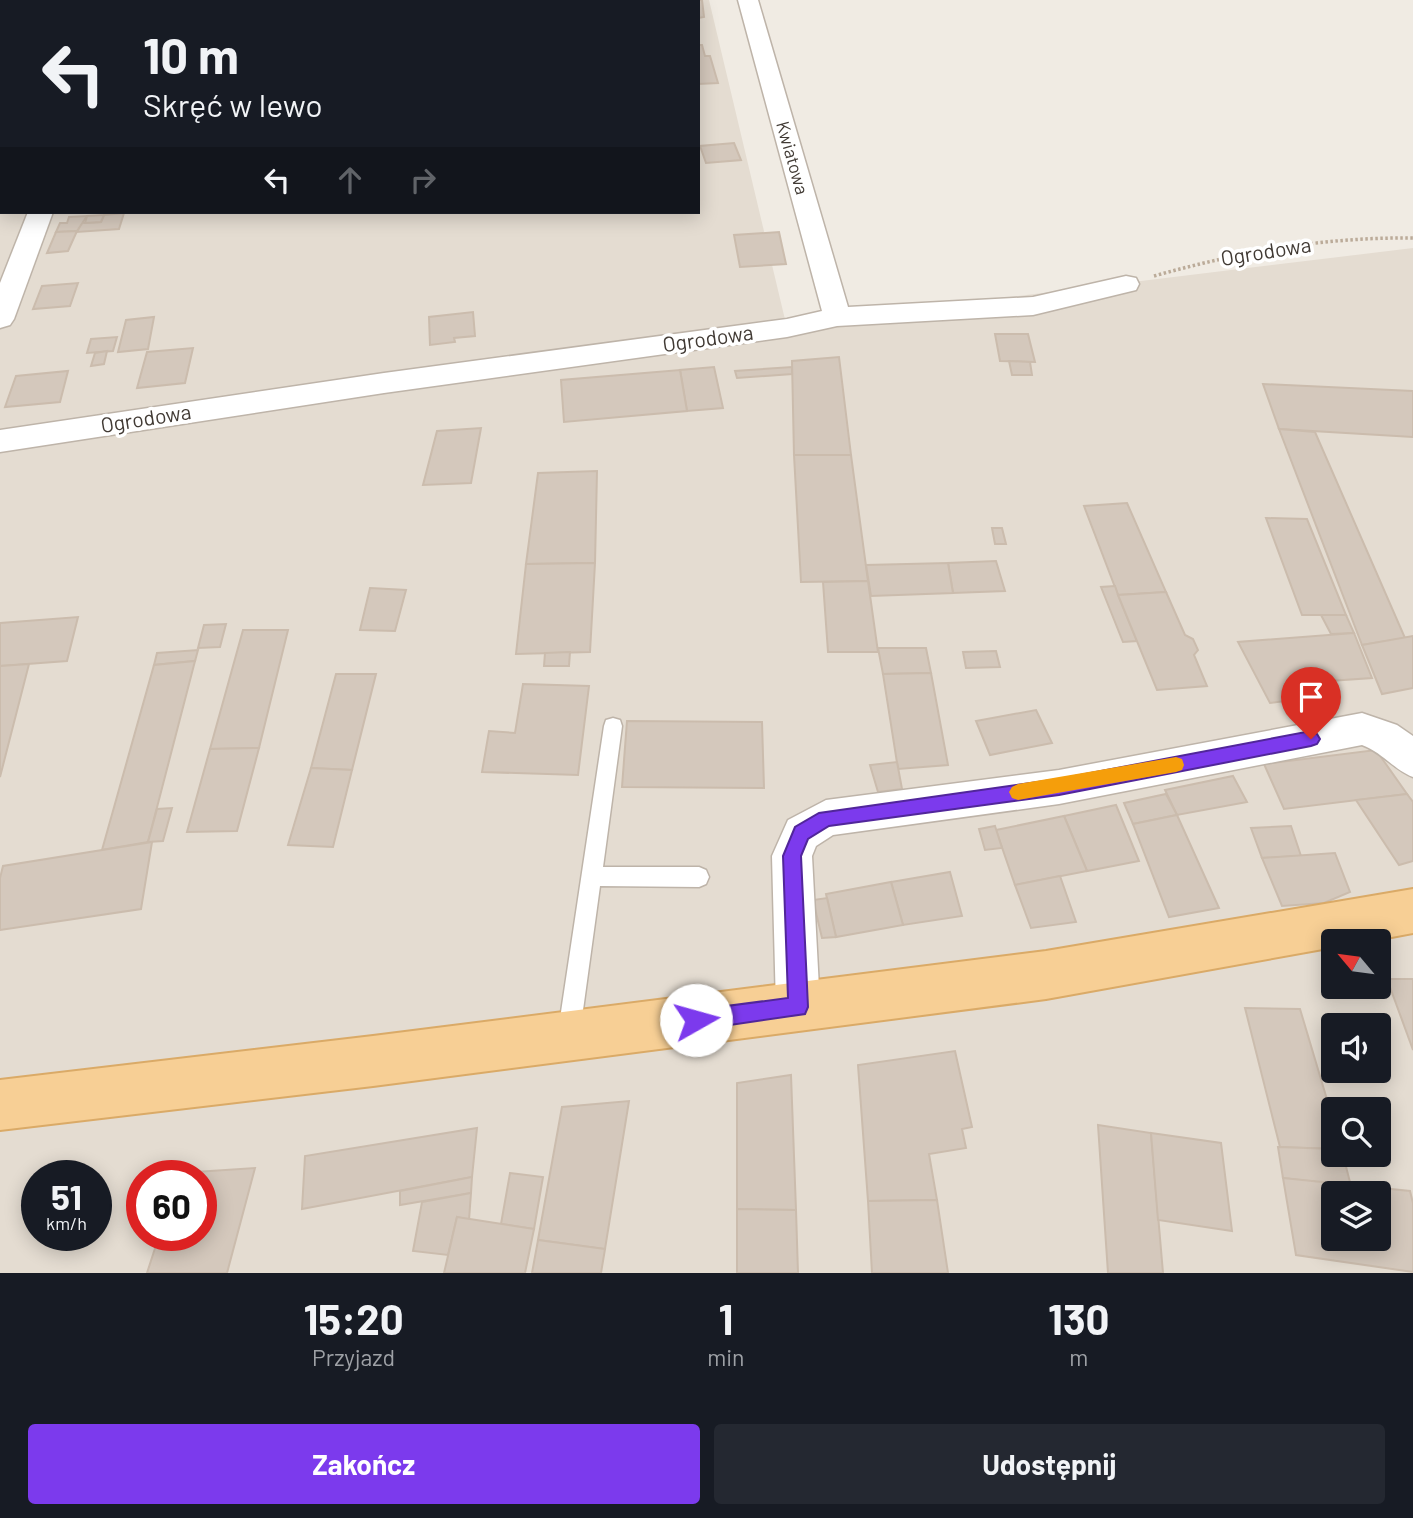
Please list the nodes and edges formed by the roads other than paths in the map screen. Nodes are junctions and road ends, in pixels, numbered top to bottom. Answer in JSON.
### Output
{"nodes":[{"id":1,"x":748,"y":0,"type":"edge"},
{"id":2,"x":39,"y":214,"type":"edge"},
{"id":3,"x":1126,"y":284,"type":"road end"},
{"id":4,"x":837,"y":317,"type":"junction"},
{"id":5,"x":0,"y":319,"type":"edge"},
{"id":6,"x":0,"y":441,"type":"edge"},
{"id":7,"x":613,"y":726,"type":"dead end"},
{"id":8,"x":1413,"y":760,"type":"edge"},
{"id":9,"x":592,"y":876,"type":"junction"},
{"id":10,"x":699,"y":877,"type":"dead end"},
{"id":11,"x":1413,"y":911,"type":"edge"},
{"id":12,"x":798,"y":1007,"type":"junction"},
{"id":13,"x":568,"y":1036,"type":"junction"},
{"id":14,"x":0,"y":1105,"type":"edge"}],
"edges":[{"from":1,"to":4,"type":"street","name":"Kwiatowa"},
{"from":2,"to":5,"type":"street"},
{"from":3,"to":4,"type":"street","name":"Ogrodowa"},
{"from":4,"to":6,"type":"street","name":"Ogrodowa"},
{"from":7,"to":9,"type":"lane"},
{"from":8,"to":12,"type":"street"},
{"from":9,"to":10,"type":"lane"},
{"from":9,"to":13,"type":"lane"},
{"from":11,"to":12,"type":"main road"},
{"from":12,"to":13,"type":"main road"},
{"from":13,"to":14,"type":"main road"}]}
